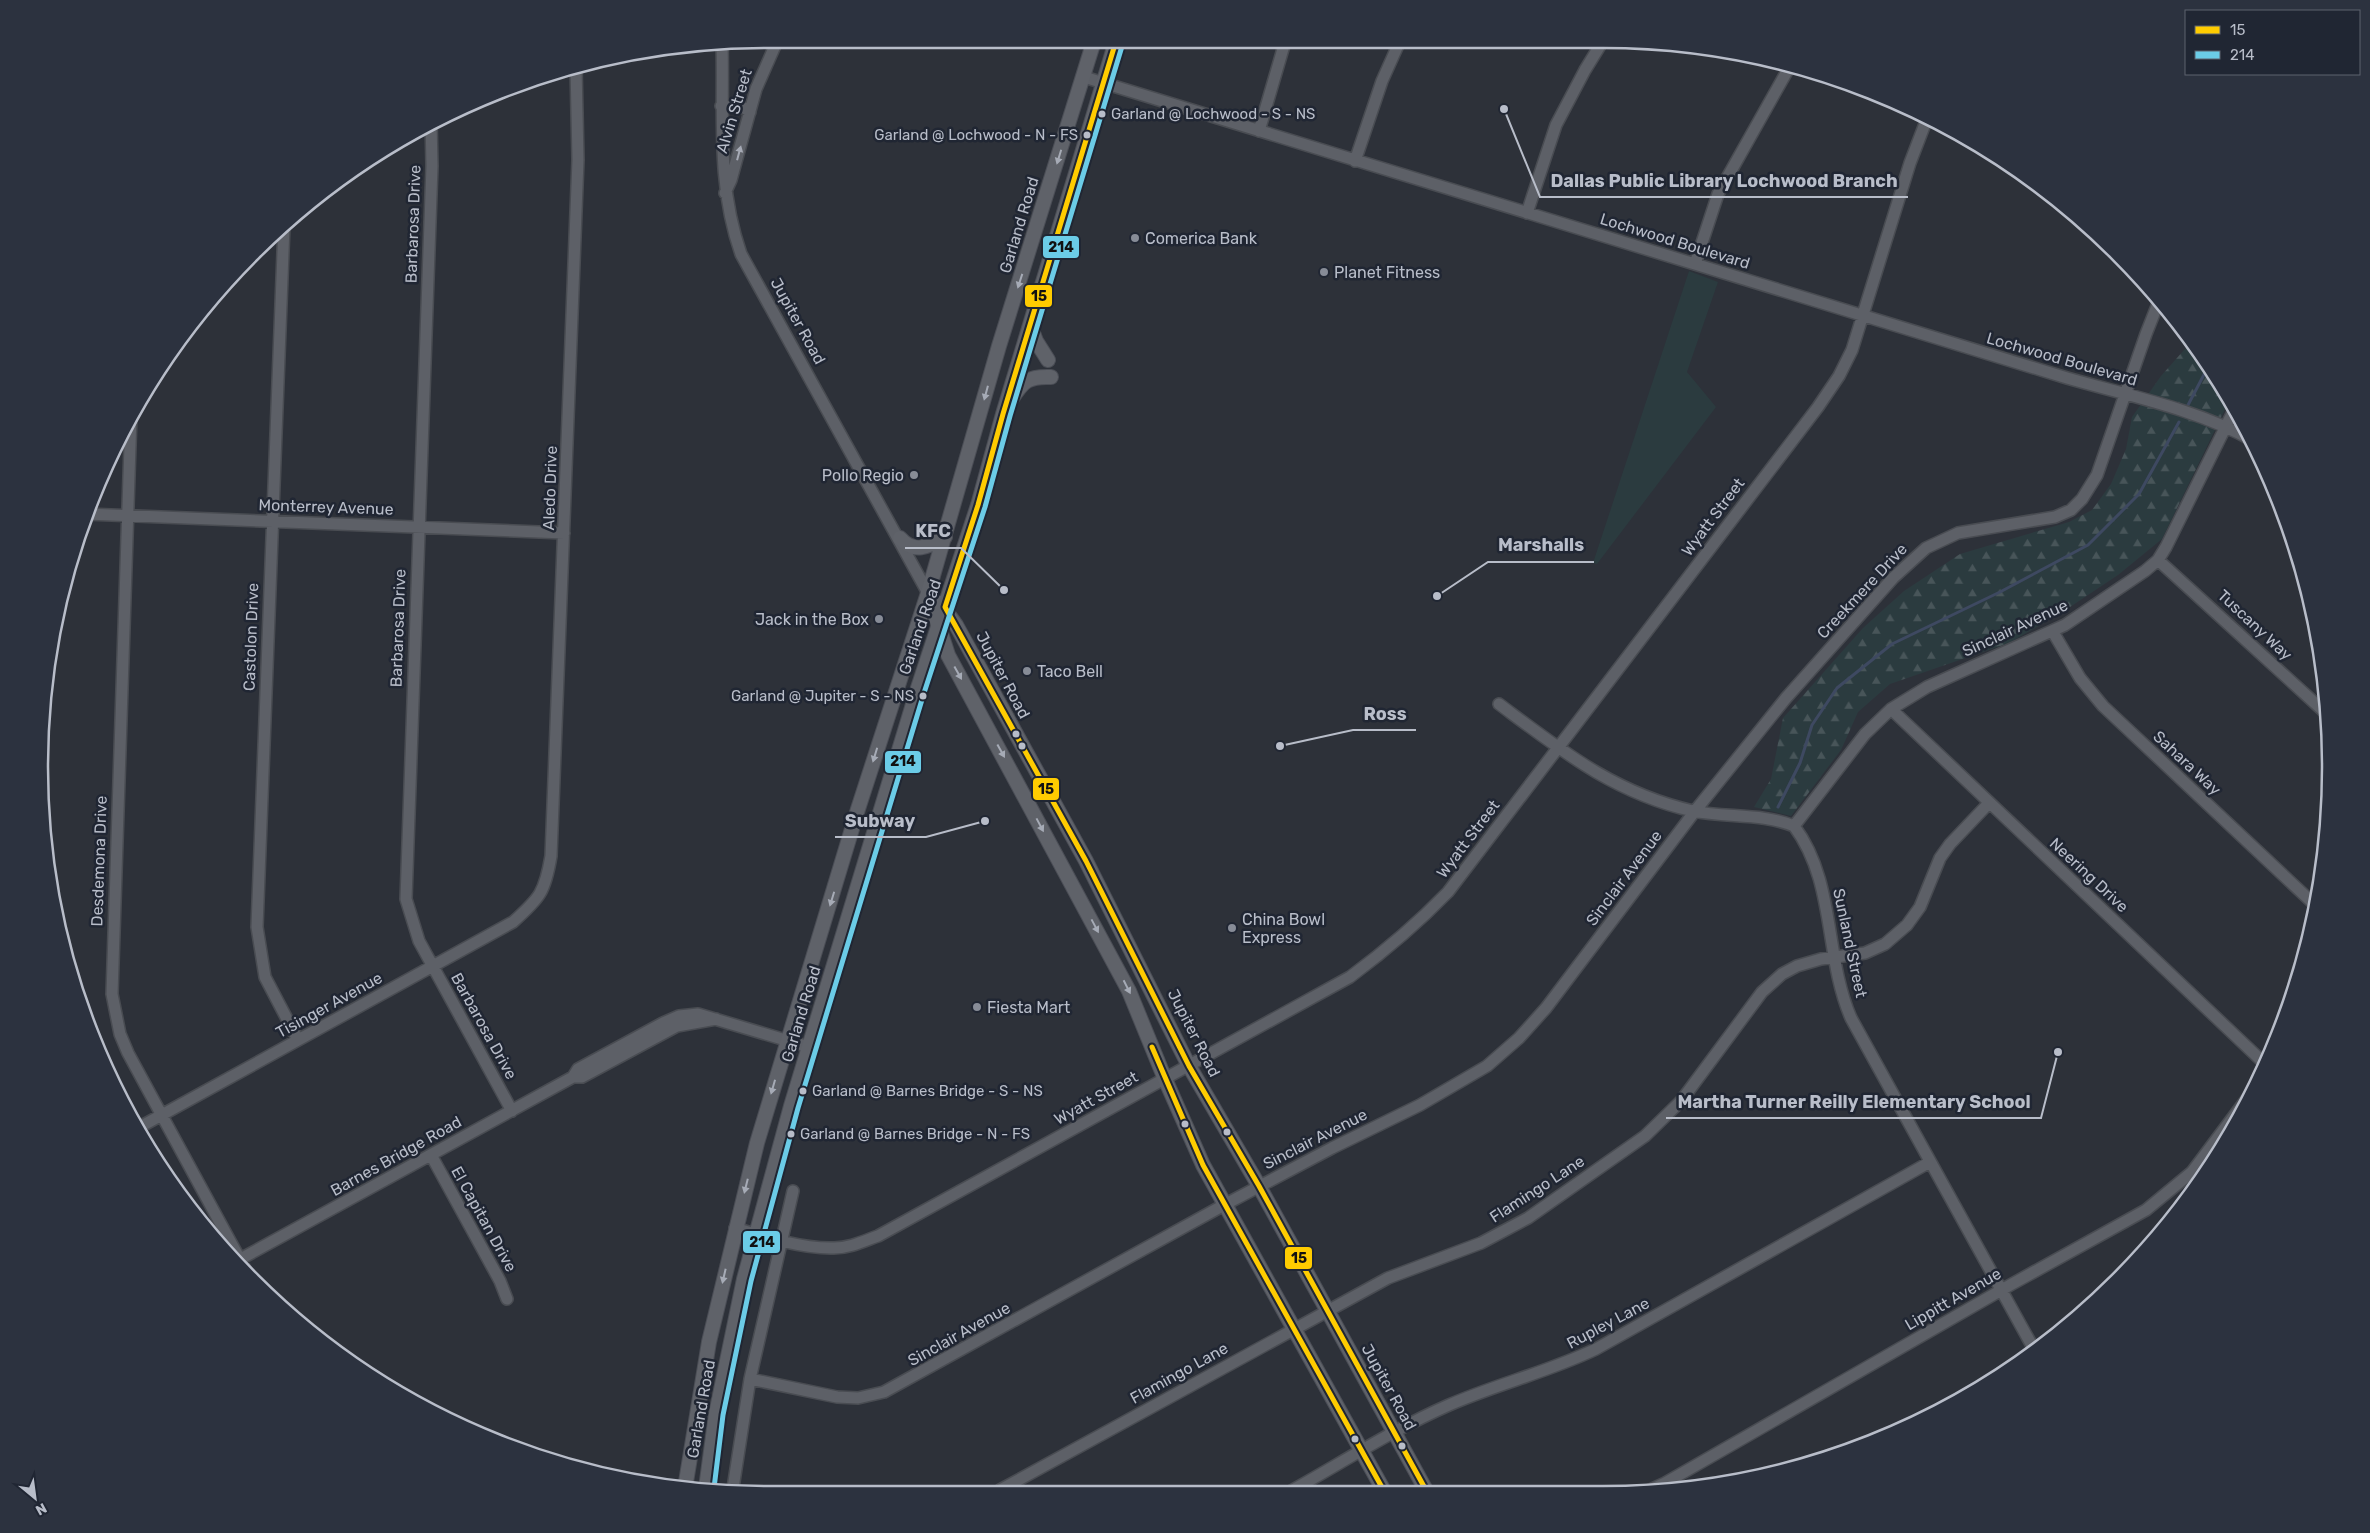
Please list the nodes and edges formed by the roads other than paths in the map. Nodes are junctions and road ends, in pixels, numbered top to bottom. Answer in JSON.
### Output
{"nodes":[{"id":1,"x":774,"y":48,"type":"edge"},
{"id":2,"x":1092,"y":48,"type":"edge"},
{"id":3,"x":1114,"y":48,"type":"edge"},
{"id":4,"x":1283,"y":48,"type":"edge"},
{"id":5,"x":1397,"y":48,"type":"edge"},
{"id":6,"x":1599,"y":48,"type":"edge"},
{"id":7,"x":722,"y":49,"type":"edge"},
{"id":8,"x":1787,"y":71,"type":"edge"},
{"id":9,"x":576,"y":73,"type":"edge"},
{"id":10,"x":1084,"y":77,"type":"junction"},
{"id":11,"x":1104,"y":84,"type":"junction"},
{"id":12,"x":722,"y":110,"type":"junction"},
{"id":13,"x":750,"y":112,"type":"junction"},
{"id":14,"x":1925,"y":124,"type":"edge"},
{"id":15,"x":431,"y":131,"type":"edge"},
{"id":16,"x":1259,"y":131,"type":"junction"},
{"id":17,"x":1355,"y":161,"type":"junction"},
{"id":18,"x":725,"y":193,"type":"junction"},
{"id":19,"x":1527,"y":213,"type":"junction"},
{"id":20,"x":284,"y":234,"type":"edge"},
{"id":21,"x":1695,"y":264,"type":"junction"},
{"id":22,"x":2157,"y":308,"type":"edge"},
{"id":23,"x":1862,"y":315,"type":"junction"},
{"id":24,"x":1030,"y":325,"type":"junction"},
{"id":25,"x":1048,"y":360,"type":"dead end"},
{"id":26,"x":1051,"y":377,"type":"dead end"},
{"id":27,"x":2126,"y":395,"type":"junction"},
{"id":28,"x":1003,"y":414,"type":"junction"},
{"id":29,"x":2231,"y":416,"type":"edge"},
{"id":30,"x":2226,"y":426,"type":"junction"},
{"id":31,"x":130,"y":433,"type":"edge"},
{"id":32,"x":2240,"y":434,"type":"edge"},
{"id":33,"x":94,"y":514,"type":"edge"},
{"id":34,"x":127,"y":516,"type":"junction"},
{"id":35,"x":272,"y":521,"type":"junction"},
{"id":36,"x":418,"y":527,"type":"junction"},
{"id":37,"x":564,"y":533,"type":"junction"},
{"id":38,"x":900,"y":538,"type":"junction"},
{"id":39,"x":944,"y":538,"type":"junction"},
{"id":40,"x":2158,"y":560,"type":"junction"},
{"id":41,"x":928,"y":593,"type":"junction"},
{"id":42,"x":945,"y":607,"type":"junction"},
{"id":43,"x":938,"y":628,"type":"junction"},
{"id":44,"x":2052,"y":632,"type":"junction"},
{"id":45,"x":1499,"y":704,"type":"dead end"},
{"id":46,"x":2320,"y":708,"type":"edge"},
{"id":47,"x":1891,"y":709,"type":"junction"},
{"id":48,"x":1558,"y":748,"type":"junction"},
{"id":49,"x":1030,"y":762,"type":"junction"},
{"id":50,"x":867,"y":782,"type":"junction"},
{"id":51,"x":1018,"y":782,"type":"junction"},
{"id":52,"x":888,"y":789,"type":"junction"},
{"id":53,"x":1989,"y":803,"type":"junction"},
{"id":54,"x":1695,"y":812,"type":"junction"},
{"id":55,"x":1794,"y":826,"type":"junction"},
{"id":56,"x":2310,"y":900,"type":"edge"},
{"id":57,"x":533,"y":905,"type":"joint"},
{"id":58,"x":824,"y":924,"type":"junction"},
{"id":59,"x":846,"y":930,"type":"junction"},
{"id":60,"x":1126,"y":939,"type":"junction"},
{"id":61,"x":1110,"y":954,"type":"junction"},
{"id":62,"x":1835,"y":958,"type":"junction"},
{"id":63,"x":433,"y":967,"type":"junction"},
{"id":64,"x":298,"y":1040,"type":"junction"},
{"id":65,"x":787,"y":1040,"type":"junction"},
{"id":66,"x":808,"y":1047,"type":"junction"},
{"id":67,"x":2260,"y":1059,"type":"edge"},
{"id":68,"x":1190,"y":1066,"type":"junction"},
{"id":69,"x":1164,"y":1079,"type":"junction"},
{"id":70,"x":512,"y":1111,"type":"junction"},
{"id":71,"x":160,"y":1115,"type":"junction"},
{"id":72,"x":143,"y":1125,"type":"edge"},
{"id":73,"x":2224,"y":1130,"type":"edge"},
{"id":74,"x":431,"y":1155,"type":"junction"},
{"id":75,"x":1930,"y":1162,"type":"junction"},
{"id":76,"x":1259,"y":1186,"type":"junction"},
{"id":77,"x":793,"y":1191,"type":"dead end"},
{"id":78,"x":1224,"y":1205,"type":"junction"},
{"id":79,"x":735,"y":1228,"type":"junction"},
{"id":80,"x":756,"y":1234,"type":"junction"},
{"id":81,"x":782,"y":1240,"type":"junction"},
{"id":82,"x":229,"y":1244,"type":"edge"},
{"id":83,"x":242,"y":1259,"type":"edge"},
{"id":84,"x":2001,"y":1291,"type":"junction"},
{"id":85,"x":507,"y":1299,"type":"dead end"},
{"id":86,"x":1326,"y":1310,"type":"junction"},
{"id":87,"x":1293,"y":1329,"type":"junction"},
{"id":88,"x":2031,"y":1344,"type":"edge"},
{"id":89,"x":750,"y":1379,"type":"junction"},
{"id":90,"x":1395,"y":1433,"type":"junction"},
{"id":91,"x":1362,"y":1452,"type":"junction"},
{"id":92,"x":685,"y":1480,"type":"edge"},
{"id":93,"x":1666,"y":1482,"type":"edge"},
{"id":94,"x":707,"y":1483,"type":"edge"},
{"id":95,"x":733,"y":1485,"type":"edge"},
{"id":96,"x":1007,"y":1486,"type":"edge"},
{"id":97,"x":1300,"y":1486,"type":"edge"},
{"id":98,"x":1381,"y":1486,"type":"edge"},
{"id":99,"x":1424,"y":1486,"type":"edge"}],
"edges":[{"from":1,"to":13,"type":"street","name":"Alvin Street"},
{"from":2,"to":10,"type":"main road","name":"Garland Road"},
{"from":3,"to":11,"type":"main road","name":"Garland Road"},
{"from":4,"to":16,"type":"street"},
{"from":5,"to":17,"type":"street"},
{"from":6,"to":19,"type":"street"},
{"from":7,"to":12,"type":"street","name":"Jupiter Road"},
{"from":8,"to":21,"type":"street"},
{"from":9,"to":37,"type":"street","name":"Aledo Drive"},
{"from":10,"to":11,"type":"street","name":"Lochwood Boulevard"},
{"from":10,"to":39,"type":"main road","name":"Garland Road","one_way":true},
{"from":11,"to":16,"type":"street","name":"Lochwood Boulevard"},
{"from":11,"to":24,"type":"main road","name":"Garland Road"},
{"from":12,"to":13,"type":"street"},
{"from":12,"to":18,"type":"street","name":"Jupiter Road"},
{"from":18,"to":13,"type":"street","name":"Alvin Street","one_way":true},
{"from":14,"to":23,"type":"street","name":"Wyatt Street"},
{"from":15,"to":36,"type":"street","name":"Barbarosa Drive"},
{"from":16,"to":17,"type":"street","name":"Lochwood Boulevard"},
{"from":17,"to":19,"type":"street","name":"Lochwood Boulevard"},
{"from":18,"to":38,"type":"street","name":"Jupiter Road"},
{"from":19,"to":21,"type":"street","name":"Lochwood Boulevard"},
{"from":20,"to":35,"type":"street","name":"Castolon Drive"},
{"from":21,"to":23,"type":"street","name":"Lochwood Boulevard"},
{"from":22,"to":27,"type":"street","name":"Creekmere Drive"},
{"from":23,"to":27,"type":"street","name":"Lochwood Boulevard"},
{"from":23,"to":48,"type":"street","name":"Wyatt Street"},
{"from":24,"to":25,"type":"main road"},
{"from":24,"to":28,"type":"main road","name":"Garland Road"},
{"from":26,"to":28,"type":"main road"},
{"from":27,"to":30,"type":"street","name":"Lochwood Boulevard"},
{"from":27,"to":54,"type":"street","name":"Creekmere Drive"},
{"from":28,"to":42,"type":"main road","name":"Garland Road"},
{"from":29,"to":30,"type":"street","name":"Sinclair Avenue"},
{"from":30,"to":32,"type":"street","name":"Lochwood Boulevard"},
{"from":30,"to":40,"type":"street","name":"Sinclair Avenue"},
{"from":31,"to":34,"type":"street","name":"Desdemona Drive"},
{"from":33,"to":34,"type":"street","name":"Monterrey Avenue"},
{"from":34,"to":35,"type":"street","name":"Monterrey Avenue"},
{"from":34,"to":71,"type":"street","name":"Desdemona Drive"},
{"from":35,"to":36,"type":"street","name":"Monterrey Avenue"},
{"from":35,"to":64,"type":"street","name":"Castolon Drive"},
{"from":36,"to":37,"type":"street","name":"Monterrey Avenue"},
{"from":36,"to":63,"type":"street","name":"Barbarosa Drive"},
{"from":37,"to":57,"type":"street","name":"Aledo Drive"},
{"from":38,"to":39,"type":"main road"},
{"from":38,"to":41,"type":"street","name":"Jupiter Road"},
{"from":39,"to":41,"type":"main road","name":"Garland Road"},
{"from":40,"to":44,"type":"street","name":"Sinclair Avenue"},
{"from":40,"to":46,"type":"street","name":"Tuscany Way"},
{"from":41,"to":42,"type":"main road","name":"Jupiter Road"},
{"from":41,"to":43,"type":"main road","name":"Jupiter Road"},
{"from":41,"to":50,"type":"main road","name":"Garland Road","one_way":true},
{"from":42,"to":43,"type":"main road","name":"Garland Road"},
{"from":42,"to":49,"type":"main road","name":"Jupiter Road"},
{"from":43,"to":51,"type":"main road","name":"Jupiter Road","one_way":true},
{"from":43,"to":52,"type":"main road","name":"Garland Road"},
{"from":44,"to":47,"type":"street","name":"Sinclair Avenue"},
{"from":44,"to":56,"type":"street","name":"Sahara Way"},
{"from":45,"to":48,"type":"street"},
{"from":47,"to":53,"type":"street","name":"Neering Drive"},
{"from":47,"to":55,"type":"street","name":"Sinclair Avenue"},
{"from":48,"to":54,"type":"street"},
{"from":48,"to":68,"type":"street","name":"Wyatt Street"},
{"from":49,"to":51,"type":"main road"},
{"from":49,"to":60,"type":"main road","name":"Jupiter Road"},
{"from":50,"to":52,"type":"main road"},
{"from":50,"to":58,"type":"main road","name":"Garland Road","one_way":true},
{"from":51,"to":61,"type":"main road","name":"Jupiter Road","one_way":true},
{"from":52,"to":59,"type":"main road","name":"Garland Road"},
{"from":53,"to":62,"type":"street","name":"Flamingo Lane"},
{"from":53,"to":67,"type":"street","name":"Neering Drive"},
{"from":54,"to":55,"type":"street"},
{"from":54,"to":76,"type":"street","name":"Sinclair Avenue"},
{"from":55,"to":62,"type":"street","name":"Sunland Street"},
{"from":57,"to":63,"type":"street","name":"Tisinger Avenue"},
{"from":58,"to":59,"type":"main road"},
{"from":58,"to":65,"type":"main road","name":"Garland Road"},
{"from":59,"to":66,"type":"main road","name":"Garland Road"},
{"from":60,"to":61,"type":"main road"},
{"from":60,"to":68,"type":"main road","name":"Jupiter Road"},
{"from":61,"to":69,"type":"main road","name":"Jupiter Road","one_way":true},
{"from":62,"to":75,"type":"street","name":"Sunland Street"},
{"from":62,"to":86,"type":"street","name":"Flamingo Lane"},
{"from":63,"to":64,"type":"street","name":"Tisinger Avenue"},
{"from":63,"to":70,"type":"street","name":"Barbarosa Drive"},
{"from":64,"to":71,"type":"street","name":"Tisinger Avenue"},
{"from":65,"to":66,"type":"street","name":"Barnes Bridge Road"},
{"from":65,"to":70,"type":"street","name":"Barnes Bridge Road"},
{"from":65,"to":79,"type":"main road","name":"Garland Road","one_way":true},
{"from":66,"to":80,"type":"main road","name":"Garland Road"},
{"from":68,"to":69,"type":"street","name":"Wyatt Street"},
{"from":68,"to":76,"type":"main road","name":"Jupiter Road"},
{"from":69,"to":78,"type":"main road","name":"Jupiter Road"},
{"from":69,"to":81,"type":"street","name":"Wyatt Street"},
{"from":70,"to":74,"type":"street","name":"Barnes Bridge Road"},
{"from":71,"to":72,"type":"street","name":"Tisinger Avenue"},
{"from":71,"to":82,"type":"street","name":"Desdemona Drive"},
{"from":73,"to":84,"type":"street","name":"Lippitt Avenue"},
{"from":74,"to":83,"type":"street","name":"Barnes Bridge Road"},
{"from":74,"to":85,"type":"street","name":"El Capitan Drive"},
{"from":75,"to":84,"type":"street","name":"Sunland Street"},
{"from":75,"to":90,"type":"street","name":"Rupley Lane"},
{"from":76,"to":78,"type":"street","name":"Sinclair Avenue"},
{"from":76,"to":86,"type":"main road","name":"Jupiter Road"},
{"from":77,"to":81,"type":"street"},
{"from":78,"to":87,"type":"main road","name":"Jupiter Road"},
{"from":78,"to":89,"type":"street","name":"Sinclair Avenue"},
{"from":79,"to":80,"type":"street","name":"Wyatt Street"},
{"from":79,"to":92,"type":"main road","name":"Garland Road","one_way":true},
{"from":80,"to":81,"type":"street","name":"Wyatt Street"},
{"from":80,"to":94,"type":"main road","name":"Garland Road"},
{"from":81,"to":89,"type":"street"},
{"from":84,"to":88,"type":"street","name":"Sunland Street"},
{"from":84,"to":93,"type":"street","name":"Lippitt Avenue"},
{"from":86,"to":87,"type":"street","name":"Flamingo Lane"},
{"from":86,"to":90,"type":"main road","name":"Jupiter Road"},
{"from":87,"to":91,"type":"main road","name":"Jupiter Road"},
{"from":87,"to":96,"type":"street","name":"Flamingo Lane"},
{"from":89,"to":95,"type":"street"},
{"from":90,"to":91,"type":"street","name":"Rupley Lane"},
{"from":90,"to":99,"type":"main road","name":"Jupiter Road"},
{"from":91,"to":97,"type":"street","name":"Rupley Lane"},
{"from":91,"to":98,"type":"main road","name":"Jupiter Road"}]}
